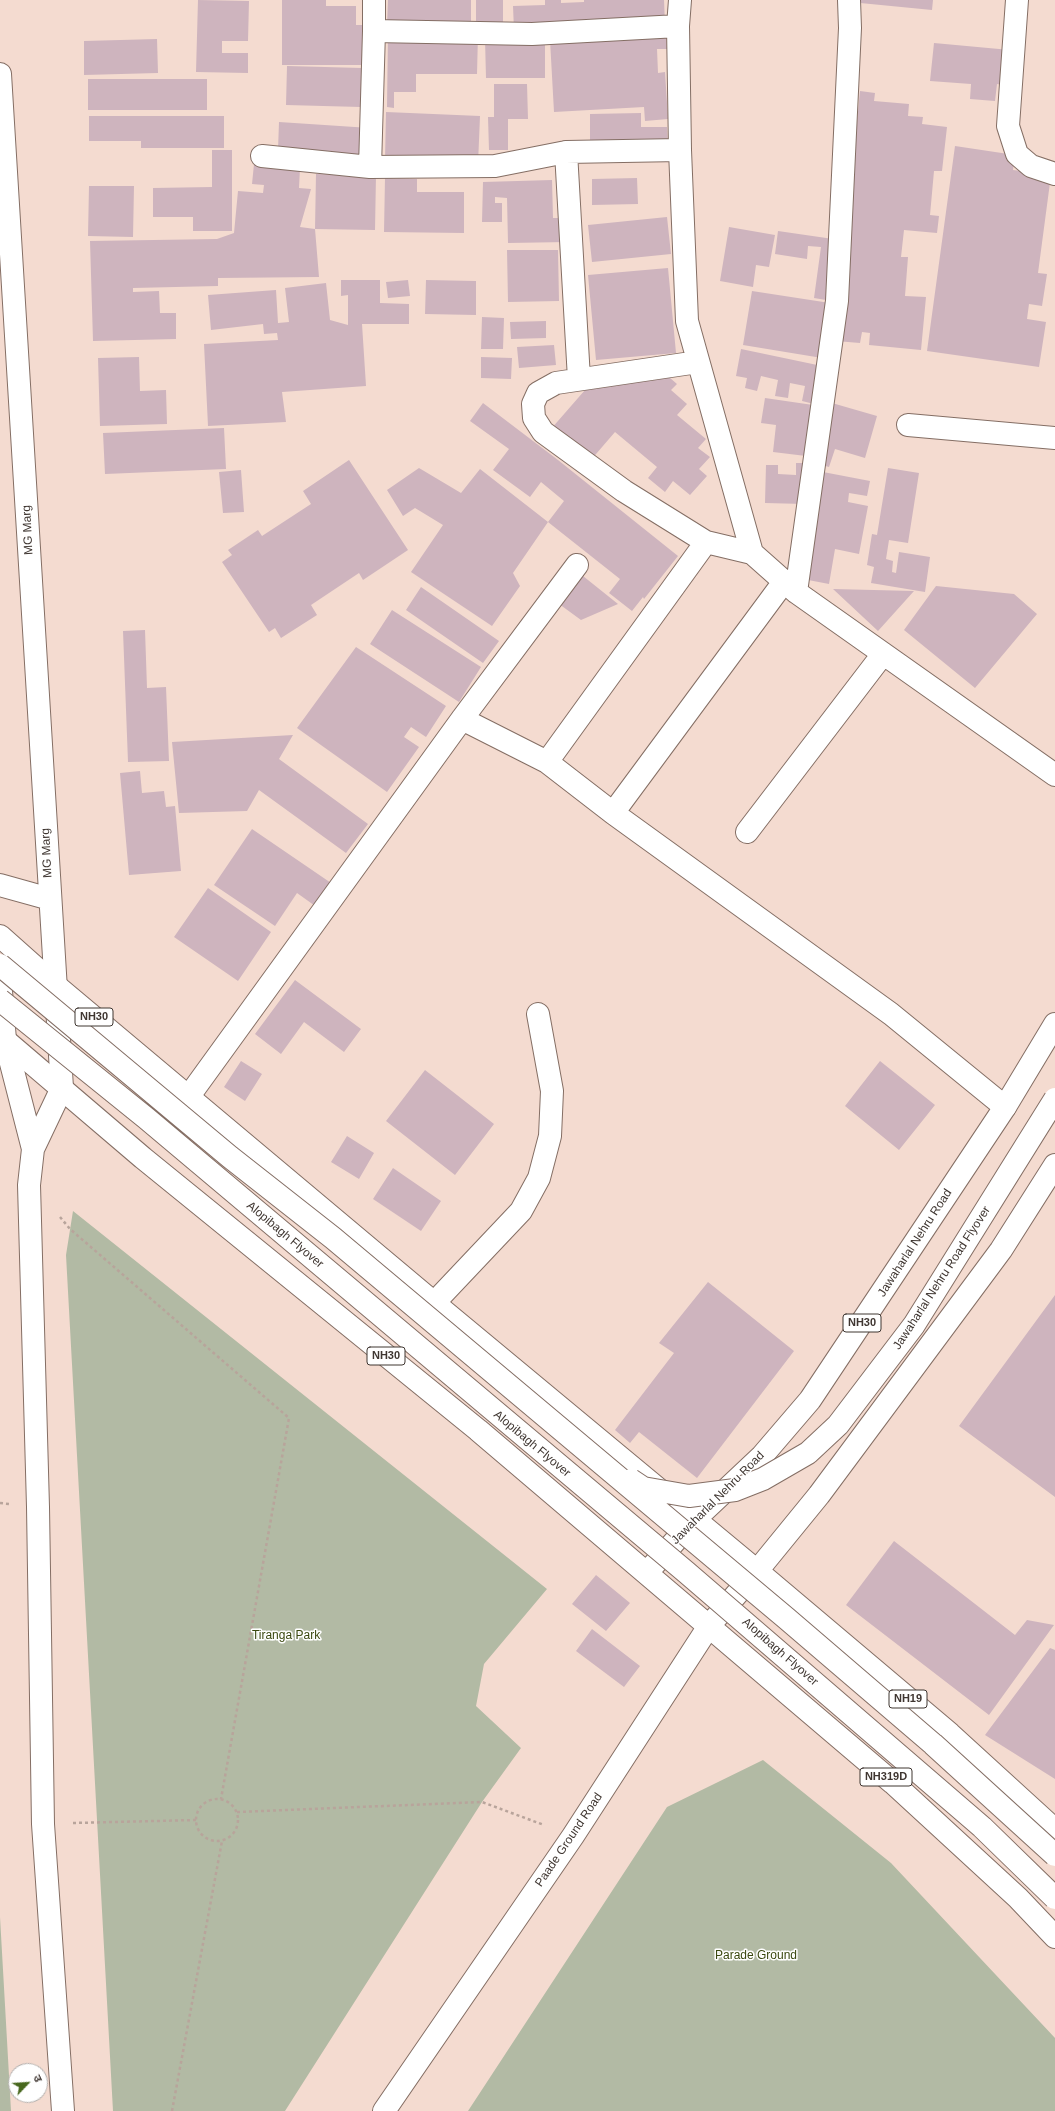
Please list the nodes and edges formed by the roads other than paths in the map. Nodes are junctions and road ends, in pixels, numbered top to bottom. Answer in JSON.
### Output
{"nodes":[{"id":1,"x":374,"y":0,"type":"edge"},
{"id":2,"x":680,"y":0,"type":"edge"},
{"id":3,"x":849,"y":0,"type":"edge"},
{"id":4,"x":1017,"y":0,"type":"edge"},
{"id":5,"x":678,"y":26,"type":"junction"},
{"id":6,"x":374,"y":31,"type":"junction"},
{"id":7,"x":0,"y":74,"type":"edge"},
{"id":8,"x":680,"y":150,"type":"junction"},
{"id":9,"x":566,"y":152,"type":"junction"},
{"id":10,"x":262,"y":156,"type":"dead end"},
{"id":11,"x":370,"y":166,"type":"junction"},
{"id":12,"x":1055,"y":174,"type":"edge"},
{"id":13,"x":698,"y":362,"type":"junction"},
{"id":14,"x":579,"y":379,"type":"junction"},
{"id":15,"x":908,"y":425,"type":"dead end"},
{"id":16,"x":1055,"y":438,"type":"edge"},
{"id":17,"x":706,"y":542,"type":"junction"},
{"id":18,"x":752,"y":553,"type":"junction"},
{"id":19,"x":577,"y":565,"type":"dead end"},
{"id":20,"x":790,"y":587,"type":"junction"},
{"id":21,"x":882,"y":654,"type":"junction"},
{"id":22,"x":462,"y":719,"type":"junction"},
{"id":23,"x":547,"y":762,"type":"junction"},
{"id":24,"x":1055,"y":775,"type":"edge"},
{"id":25,"x":613,"y":813,"type":"junction"},
{"id":26,"x":747,"y":832,"type":"dead end"},
{"id":27,"x":0,"y":885,"type":"edge"},
{"id":28,"x":50,"y":899,"type":"junction"},
{"id":29,"x":0,"y":936,"type":"edge"},
{"id":30,"x":0,"y":965,"type":"edge"},
{"id":31,"x":0,"y":979,"type":"edge"},
{"id":32,"x":55,"y":985,"type":"junction"},
{"id":33,"x":0,"y":1000,"type":"edge"},
{"id":34,"x":538,"y":1014,"type":"dead end"},
{"id":35,"x":1055,"y":1024,"type":"edge"},
{"id":36,"x":2,"y":1038,"type":"edge"},
{"id":37,"x":62,"y":1088,"type":"junction"},
{"id":38,"x":189,"y":1096,"type":"junction"},
{"id":39,"x":1055,"y":1099,"type":"edge"},
{"id":40,"x":1005,"y":1107,"type":"junction"},
{"id":41,"x":33,"y":1149,"type":"junction"},
{"id":42,"x":1055,"y":1165,"type":"edge"},
{"id":43,"x":434,"y":1303,"type":"junction"},
{"id":44,"x":577,"y":1443,"type":"junction"},
{"id":45,"x":694,"y":1520,"type":"junction"},
{"id":46,"x":757,"y":1571,"type":"junction"},
{"id":47,"x":646,"y":1573,"type":"junction"},
{"id":48,"x":708,"y":1626,"type":"junction"},
{"id":49,"x":1055,"y":1830,"type":"edge"},
{"id":50,"x":1055,"y":1855,"type":"edge"},
{"id":51,"x":1055,"y":1898,"type":"edge"},
{"id":52,"x":1055,"y":1937,"type":"edge"},
{"id":53,"x":63,"y":2111,"type":"edge"},
{"id":54,"x":384,"y":2111,"type":"edge"}],
"edges":[{"from":1,"to":6,"type":"main road"},
{"from":2,"to":5,"type":"main road"},
{"from":3,"to":20,"type":"main road"},
{"from":4,"to":12,"type":"main road"},
{"from":5,"to":6,"type":"main road"},
{"from":5,"to":8,"type":"main road"},
{"from":6,"to":11,"type":"main road"},
{"from":7,"to":28,"type":"main road","name":"MG Marg"},
{"from":8,"to":9,"type":"main road"},
{"from":8,"to":13,"type":"main road"},
{"from":9,"to":11,"type":"main road"},
{"from":9,"to":14,"type":"main road"},
{"from":10,"to":11,"type":"main road"},
{"from":13,"to":14,"type":"main road"},
{"from":13,"to":18,"type":"main road"},
{"from":14,"to":17,"type":"main road"},
{"from":15,"to":16,"type":"main road"},
{"from":17,"to":18,"type":"main road"},
{"from":17,"to":23,"type":"main road"},
{"from":18,"to":20,"type":"main road"},
{"from":19,"to":22,"type":"main road"},
{"from":20,"to":21,"type":"main road"},
{"from":20,"to":25,"type":"main road"},
{"from":21,"to":24,"type":"main road"},
{"from":21,"to":26,"type":"main road"},
{"from":22,"to":23,"type":"main road"},
{"from":22,"to":38,"type":"main road"},
{"from":23,"to":25,"type":"main road"},
{"from":25,"to":40,"type":"main road"},
{"from":27,"to":28,"type":"main road"},
{"from":28,"to":32,"type":"main road","name":"MG Marg"},
{"from":29,"to":32,"type":"main road","number":"NH30"},
{"from":30,"to":44,"type":"main road","bridge":true},
{"from":31,"to":36,"type":"main road"},
{"from":32,"to":37,"type":"main road","name":"MG Marg"},
{"from":32,"to":38,"type":"main road","number":"NH30"},
{"from":33,"to":51,"type":"main road","name":"Alopibagh Flyover","bridge":true},
{"from":34,"to":43,"type":"main road"},
{"from":35,"to":40,"type":"main road","name":"Jawaharlal Nehru Road","number":"NH30"},
{"from":36,"to":37,"type":"main road","number":"NH30"},
{"from":36,"to":41,"type":"main road"},
{"from":37,"to":41,"type":"main road"},
{"from":37,"to":47,"type":"main road","number":"NH30"},
{"from":38,"to":43,"type":"main road","number":"NH30"},
{"from":39,"to":44,"type":"main road","name":"Jawaharlal Nehru Road Flyover","bridge":true},
{"from":40,"to":45,"type":"main road","name":"Jawaharlal Nehru Road","number":"NH30"},
{"from":41,"to":53,"type":"main road"},
{"from":42,"to":46,"type":"main road"},
{"from":43,"to":45,"type":"main road","number":"NH30"},
{"from":44,"to":50,"type":"main road","bridge":true},
{"from":45,"to":46,"type":"main road","number":"NH30"},
{"from":45,"to":47,"type":"main road","name":"Jawaharlal Nehru Road","number":"NH30"},
{"from":46,"to":48,"type":"main road","name":"Paade Ground Road"},
{"from":46,"to":49,"type":"main road","number":"NH19"},
{"from":47,"to":48,"type":"main road","number":"NH30"},
{"from":48,"to":52,"type":"main road","number":"NH319D"},
{"from":48,"to":54,"type":"main road","name":"Paade Ground Road"}]}
